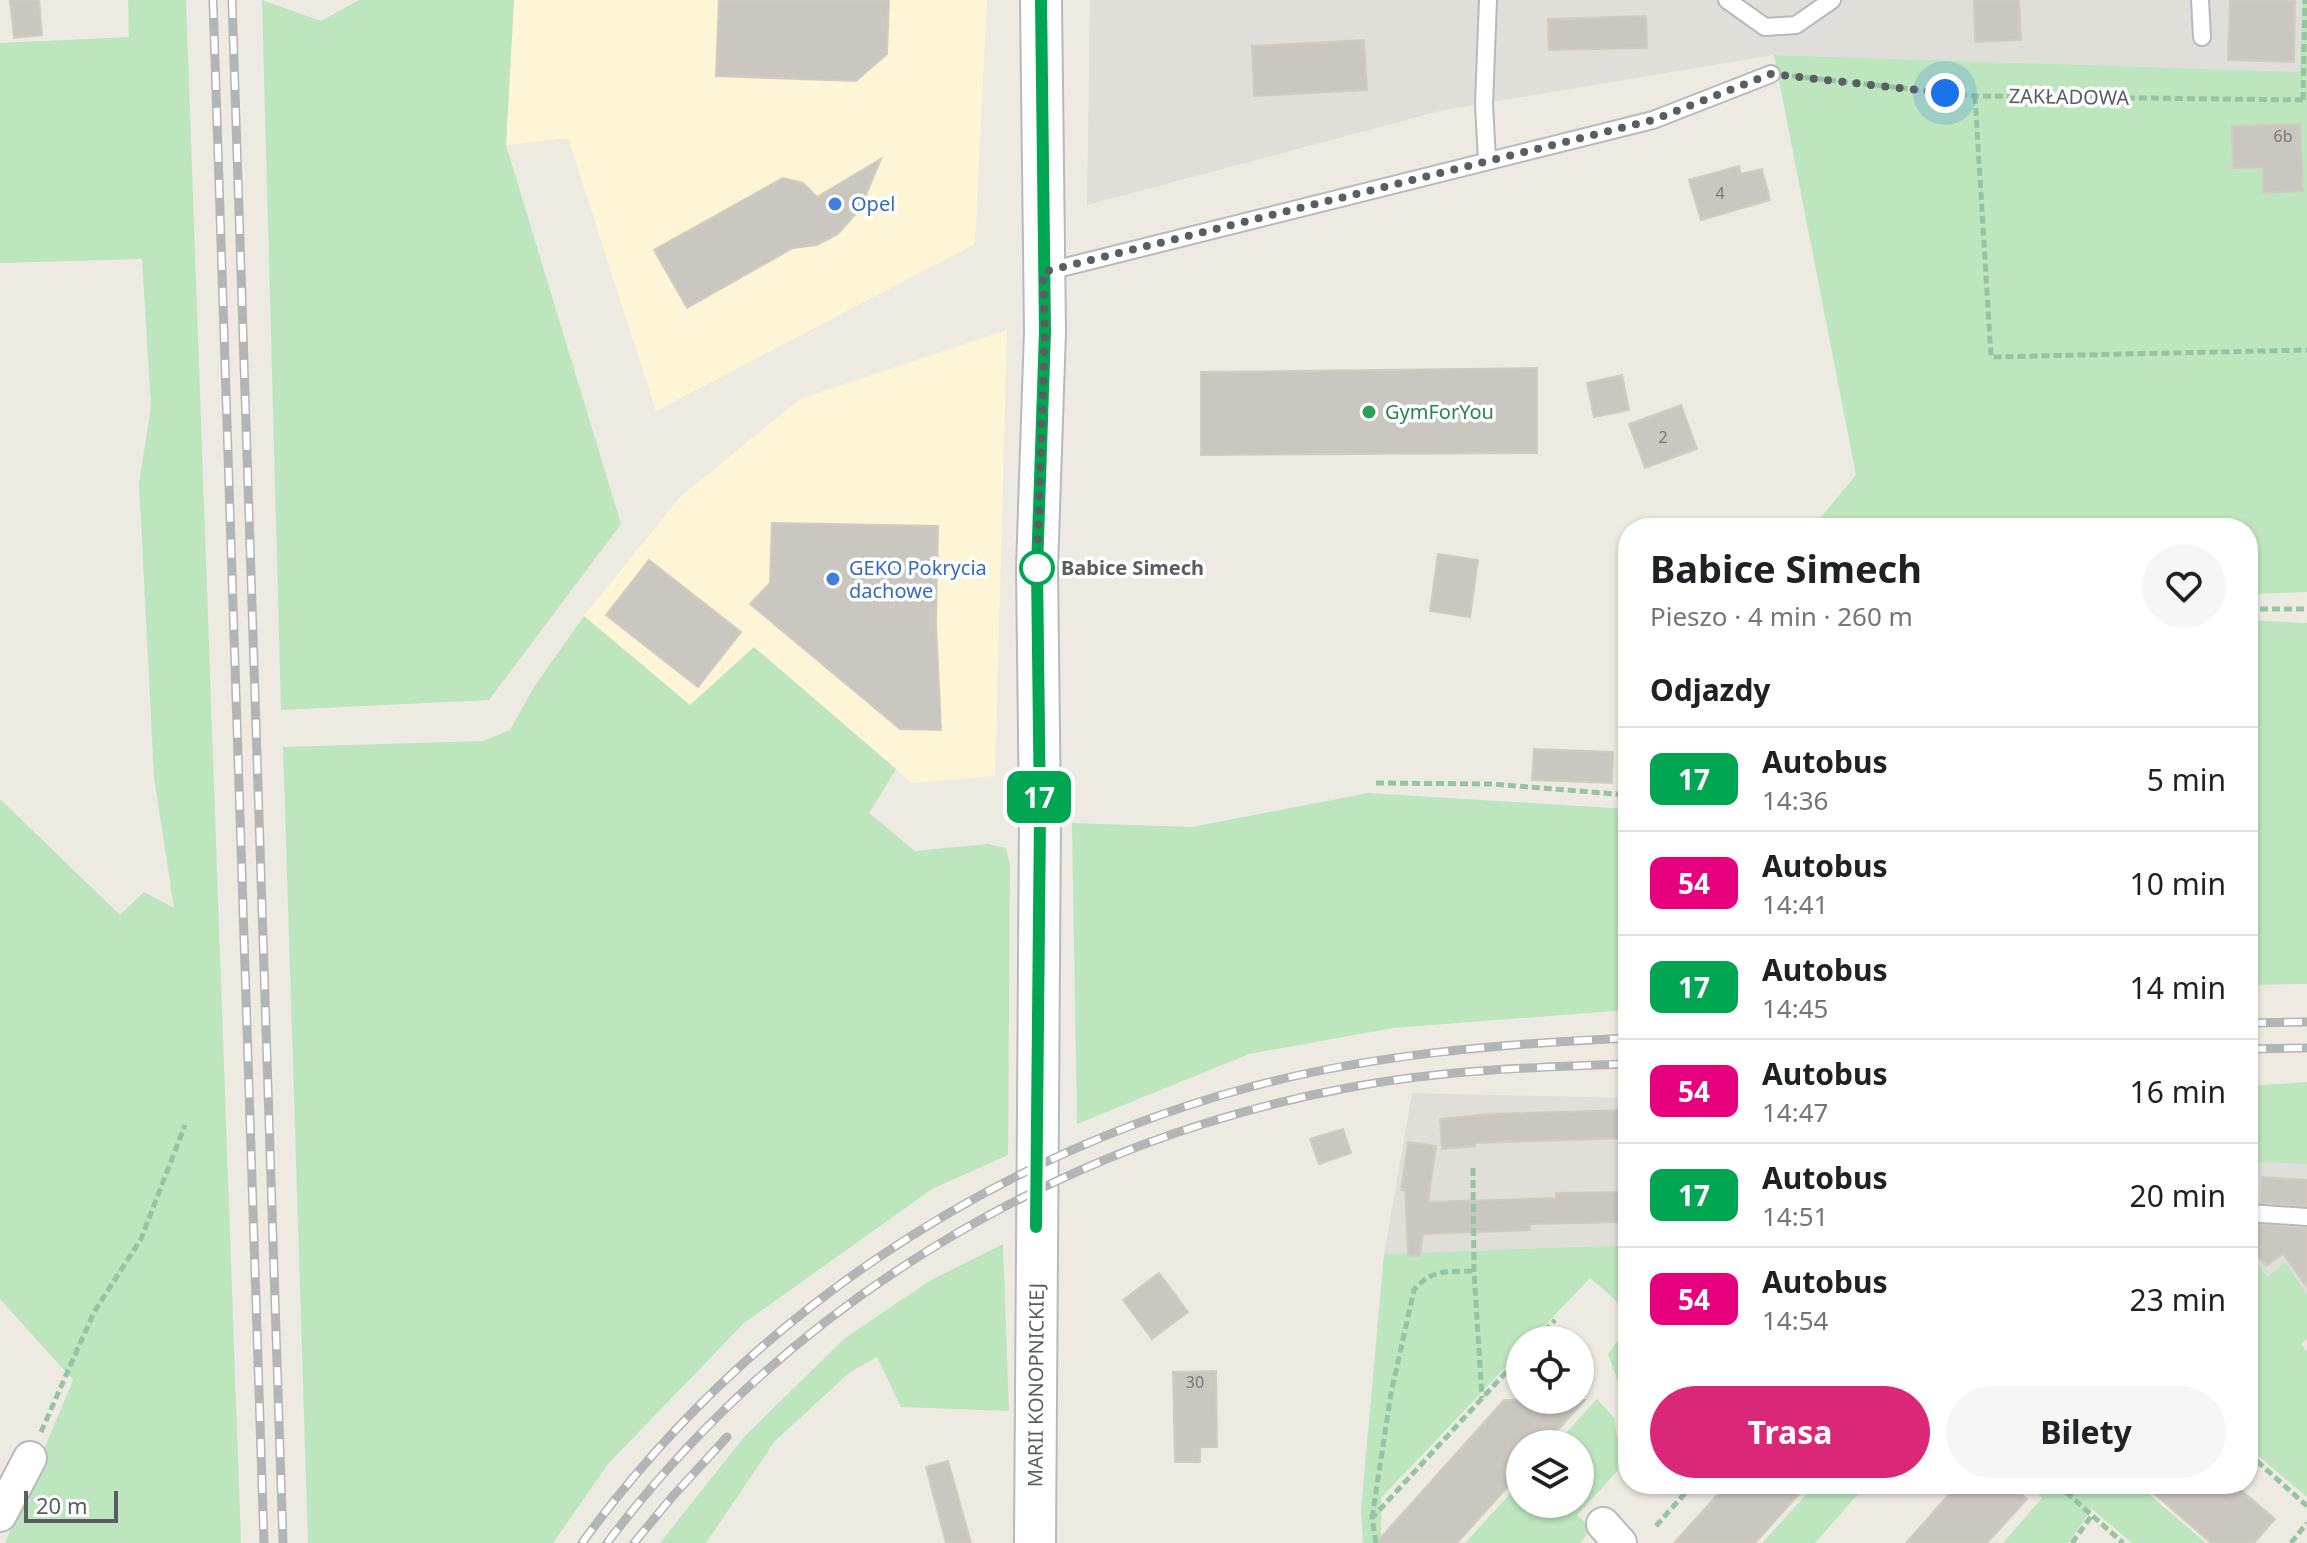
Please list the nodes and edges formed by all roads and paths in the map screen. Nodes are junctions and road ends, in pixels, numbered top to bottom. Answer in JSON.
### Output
{"nodes":[{"id":1,"x":1041,"y":0,"type":"edge"},
{"id":2,"x":1488,"y":0,"type":"edge"},
{"id":3,"x":1727,"y":0,"type":"edge"},
{"id":4,"x":1832,"y":0,"type":"edge"},
{"id":5,"x":2200,"y":0,"type":"edge"},
{"id":6,"x":2305,"y":0,"type":"edge"},
{"id":7,"x":2202,"y":37,"type":"dead end"},
{"id":8,"x":1771,"y":74,"type":"joint"},
{"id":9,"x":1975,"y":96,"type":"junction"},
{"id":10,"x":2305,"y":100,"type":"edge"},
{"id":11,"x":1487,"y":161,"type":"junction"},
{"id":12,"x":1043,"y":272,"type":"junction"},
{"id":13,"x":2307,"y":350,"type":"edge"},
{"id":14,"x":2258,"y":609,"type":"edge"},
{"id":15,"x":2307,"y":609,"type":"edge"},
{"id":16,"x":1376,"y":783,"type":"dead end"},
{"id":17,"x":1618,"y":794,"type":"edge"},
{"id":18,"x":185,"y":1125,"type":"dead end"},
{"id":19,"x":1473,"y":1168,"type":"dead end"},
{"id":20,"x":2258,"y":1214,"type":"edge"},
{"id":21,"x":2307,"y":1217,"type":"edge"},
{"id":22,"x":1474,"y":1271,"type":"junction"},
{"id":23,"x":1555,"y":1320,"type":"dead end"},
{"id":24,"x":1549,"y":1326,"type":"edge"},
{"id":25,"x":1506,"y":1372,"type":"edge"},
{"id":26,"x":1482,"y":1399,"type":"junction"},
{"id":27,"x":30,"y":1458,"type":"joint"},
{"id":28,"x":2258,"y":1462,"type":"edge"},
{"id":29,"x":1684,"y":1494,"type":"edge"},
{"id":30,"x":2068,"y":1494,"type":"edge"},
{"id":31,"x":2307,"y":1506,"type":"edge"},
{"id":32,"x":0,"y":1515,"type":"edge"},
{"id":33,"x":2092,"y":1515,"type":"junction"},
{"id":34,"x":1372,"y":1518,"type":"junction"},
{"id":35,"x":2307,"y":1523,"type":"edge"},
{"id":36,"x":1656,"y":1526,"type":"dead end"},
{"id":37,"x":1035,"y":1543,"type":"edge"},
{"id":38,"x":1376,"y":1543,"type":"edge"},
{"id":39,"x":2072,"y":1543,"type":"edge"},
{"id":40,"x":2123,"y":1543,"type":"edge"},
{"id":41,"x":2291,"y":1543,"type":"edge"}],
"edges":[{"from":1,"to":12,"type":"street","name":"MARII KONOPNICKIEJ"},
{"from":2,"to":11,"type":"lane"},
{"from":3,"to":4,"type":"lane"},
{"from":5,"to":7,"type":"lane"},
{"from":6,"to":10,"type":"path"},
{"from":8,"to":9,"type":"path","name":"ZAKŁADOWA"},
{"from":8,"to":11,"type":"lane"},
{"from":9,"to":10,"type":"path","name":"ZAKŁADOWA"},
{"from":9,"to":13,"type":"path"},
{"from":11,"to":12,"type":"lane"},
{"from":12,"to":37,"type":"street","name":"MARII KONOPNICKIEJ"},
{"from":14,"to":15,"type":"path"},
{"from":16,"to":17,"type":"path"},
{"from":18,"to":27,"type":"path"},
{"from":19,"to":22,"type":"path"},
{"from":20,"to":21,"type":"lane"},
{"from":22,"to":26,"type":"path"},
{"from":22,"to":34,"type":"path"},
{"from":23,"to":24,"type":"path"},
{"from":25,"to":26,"type":"path"},
{"from":26,"to":34,"type":"path"},
{"from":27,"to":32,"type":"street"},
{"from":28,"to":31,"type":"path"},
{"from":29,"to":36,"type":"path"},
{"from":30,"to":33,"type":"path"},
{"from":33,"to":39,"type":"path"},
{"from":33,"to":40,"type":"path"},
{"from":34,"to":38,"type":"path"},
{"from":35,"to":41,"type":"path"}]}
